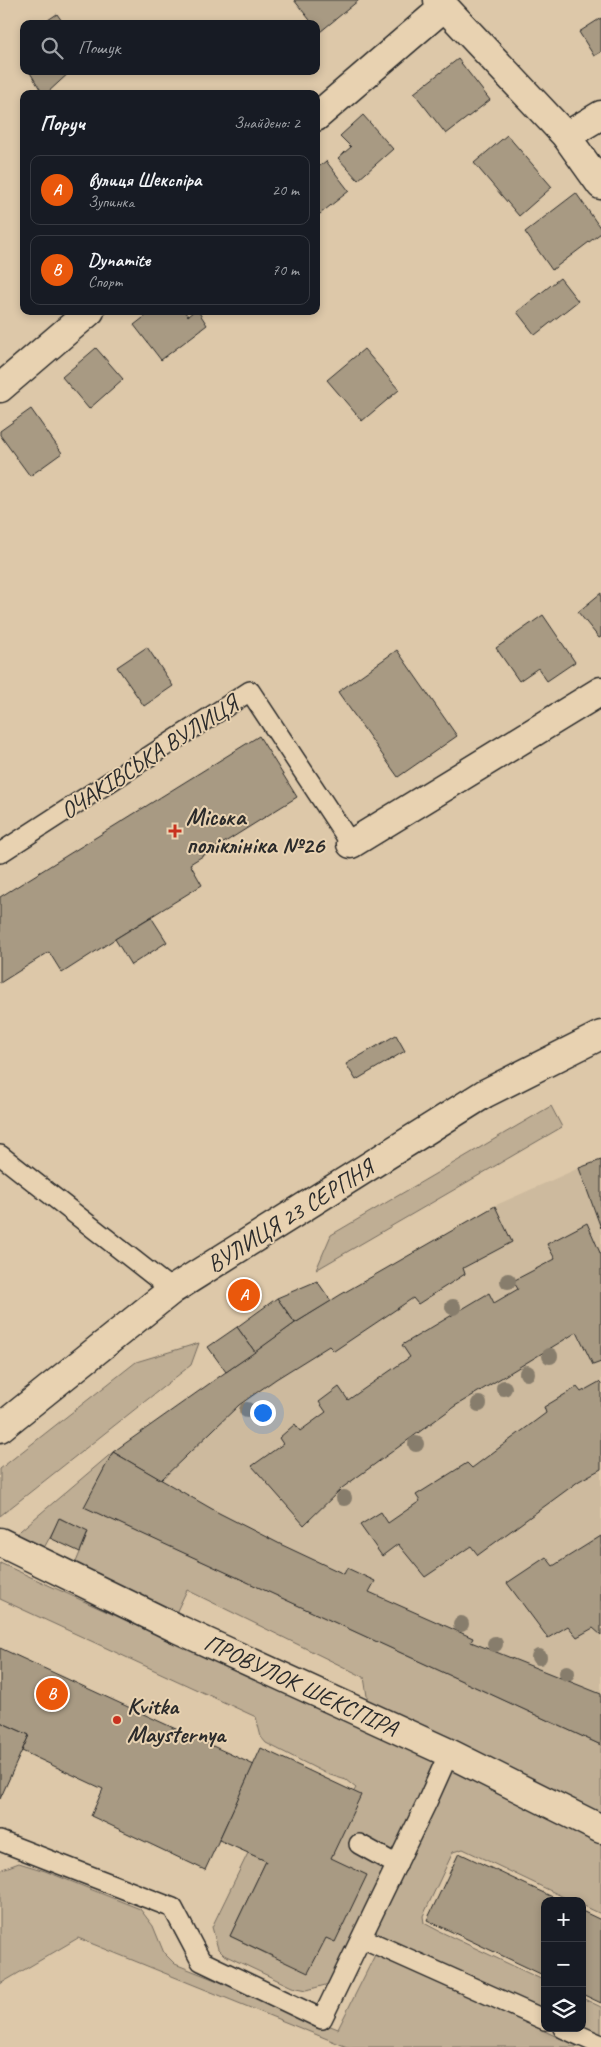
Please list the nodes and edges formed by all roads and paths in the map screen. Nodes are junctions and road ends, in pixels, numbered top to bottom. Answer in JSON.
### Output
{"nodes":[{"id":1,"x":441,"y":4,"type":"edge"},
{"id":2,"x":320,"y":113,"type":"edge"},
{"id":3,"x":601,"y":115,"type":"edge"},
{"id":4,"x":566,"y":136,"type":"junction"},
{"id":5,"x":601,"y":185,"type":"edge"},
{"id":6,"x":85,"y":315,"type":"edge"},
{"id":7,"x":0,"y":388,"type":"edge"},
{"id":8,"x":601,"y":691,"type":"edge"},
{"id":9,"x":351,"y":844,"type":"joint"},
{"id":10,"x":0,"y":853,"type":"edge"},
{"id":11,"x":601,"y":1035,"type":"edge"},
{"id":12,"x":0,"y":1155,"type":"edge"},
{"id":13,"x":172,"y":1290,"type":"junction"},
{"id":14,"x":0,"y":1428,"type":"edge"},
{"id":15,"x":0,"y":1542,"type":"edge"},
{"id":16,"x":449,"y":1753,"type":"junction"},
{"id":17,"x":601,"y":1829,"type":"edge"},
{"id":18,"x":0,"y":1841,"type":"edge"},
{"id":19,"x":359,"y":1844,"type":"dead end"},
{"id":20,"x":397,"y":1865,"type":"junction"},
{"id":21,"x":362,"y":1938,"type":"junction"},
{"id":22,"x":541,"y":2018,"type":"edge"},
{"id":23,"x":572,"y":2032,"type":"edge"},
{"id":24,"x":601,"y":2045,"type":"edge"}],
"edges":[{"from":1,"to":2,"type":"street"},
{"from":1,"to":4,"type":"street"},
{"from":3,"to":4,"type":"street"},
{"from":4,"to":5,"type":"street"},
{"from":6,"to":7,"type":"street"},
{"from":8,"to":9,"type":"street","name":"ОЧАКІВСЬКА ВУЛИЦЯ"},
{"from":9,"to":10,"type":"lane","name":"ОЧАКІВСЬКА ВУЛИЦЯ"},
{"from":11,"to":13,"type":"street","name":"ВУЛИЦЯ 23 СЕРПНЯ"},
{"from":12,"to":13,"type":"lane"},
{"from":13,"to":14,"type":"street","name":"ВУЛИЦЯ 23 СЕРПНЯ"},
{"from":15,"to":16,"type":"street","name":"ПРОВУЛОК ШЕКСПІРА"},
{"from":16,"to":17,"type":"street","name":"ПРОВУЛОК ШЕКСПІРА"},
{"from":16,"to":20,"type":"lane"},
{"from":18,"to":21,"type":"lane"},
{"from":19,"to":20,"type":"lane"},
{"from":20,"to":21,"type":"lane"},
{"from":21,"to":22,"type":"lane"},
{"from":23,"to":24,"type":"lane"}]}
